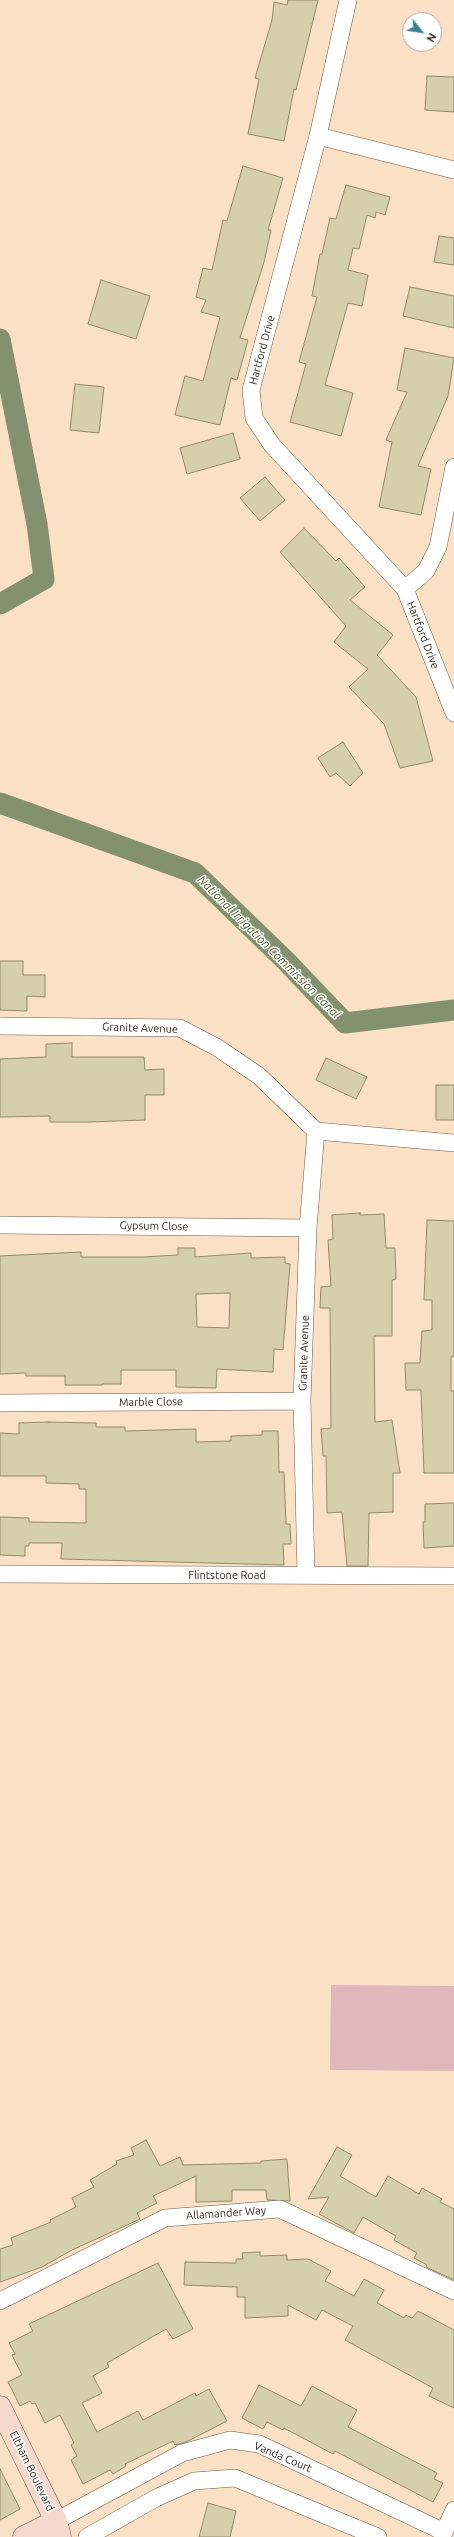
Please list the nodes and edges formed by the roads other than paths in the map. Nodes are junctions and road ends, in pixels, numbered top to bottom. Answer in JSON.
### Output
{"nodes":[{"id":1,"x":348,"y":0,"type":"edge"},
{"id":2,"x":318,"y":136,"type":"junction"},
{"id":3,"x":454,"y":170,"type":"edge"},
{"id":4,"x":454,"y":467,"type":"edge"},
{"id":5,"x":405,"y":589,"type":"junction"},
{"id":6,"x":454,"y":713,"type":"edge"},
{"id":7,"x":0,"y":1026,"type":"edge"},
{"id":8,"x":316,"y":1131,"type":"junction"},
{"id":9,"x":454,"y":1143,"type":"edge"},
{"id":10,"x":0,"y":1225,"type":"edge"},
{"id":11,"x":308,"y":1228,"type":"junction"},
{"id":12,"x":302,"y":1401,"type":"junction"},
{"id":13,"x":0,"y":1403,"type":"edge"},
{"id":14,"x":0,"y":1574,"type":"edge"},
{"id":15,"x":306,"y":1575,"type":"junction"},
{"id":16,"x":454,"y":1576,"type":"edge"},
{"id":17,"x":454,"y":2291,"type":"edge"},
{"id":18,"x":0,"y":2301,"type":"edge"},
{"id":19,"x":0,"y":2407,"type":"edge"},
{"id":20,"x":454,"y":2510,"type":"edge"},
{"id":21,"x":58,"y":2529,"type":"edge"},
{"id":22,"x":443,"y":2534,"type":"edge"},
{"id":23,"x":24,"y":2537,"type":"edge"},
{"id":24,"x":87,"y":2537,"type":"edge"},
{"id":25,"x":378,"y":2537,"type":"edge"}],
"edges":[{"from":1,"to":2,"type":"street","name":"Hartford Drive"},
{"from":2,"to":3,"type":"street"},
{"from":2,"to":5,"type":"street","name":"Hartford Drive"},
{"from":4,"to":5,"type":"street"},
{"from":5,"to":6,"type":"street","name":"Hartford Drive"},
{"from":7,"to":8,"type":"street","name":"Granite Avenue"},
{"from":8,"to":9,"type":"street"},
{"from":8,"to":11,"type":"street","name":"Granite Avenue"},
{"from":10,"to":11,"type":"street","name":"Gypsum Close"},
{"from":11,"to":12,"type":"street","name":"Granite Avenue"},
{"from":12,"to":13,"type":"street","name":"Marble Close"},
{"from":12,"to":15,"type":"street","name":"Granite Avenue"},
{"from":14,"to":15,"type":"street","name":"Flintstone Road"},
{"from":15,"to":16,"type":"street","name":"Flintstone Road"},
{"from":17,"to":18,"type":"street","name":"Allamander Way"},
{"from":19,"to":21,"type":"street","name":"Eltham Boulevard"},
{"from":20,"to":22,"type":"street"},
{"from":21,"to":22,"type":"street","name":"Vanda Court"},
{"from":21,"to":23,"type":"street"},
{"from":24,"to":25,"type":"street"}]}
